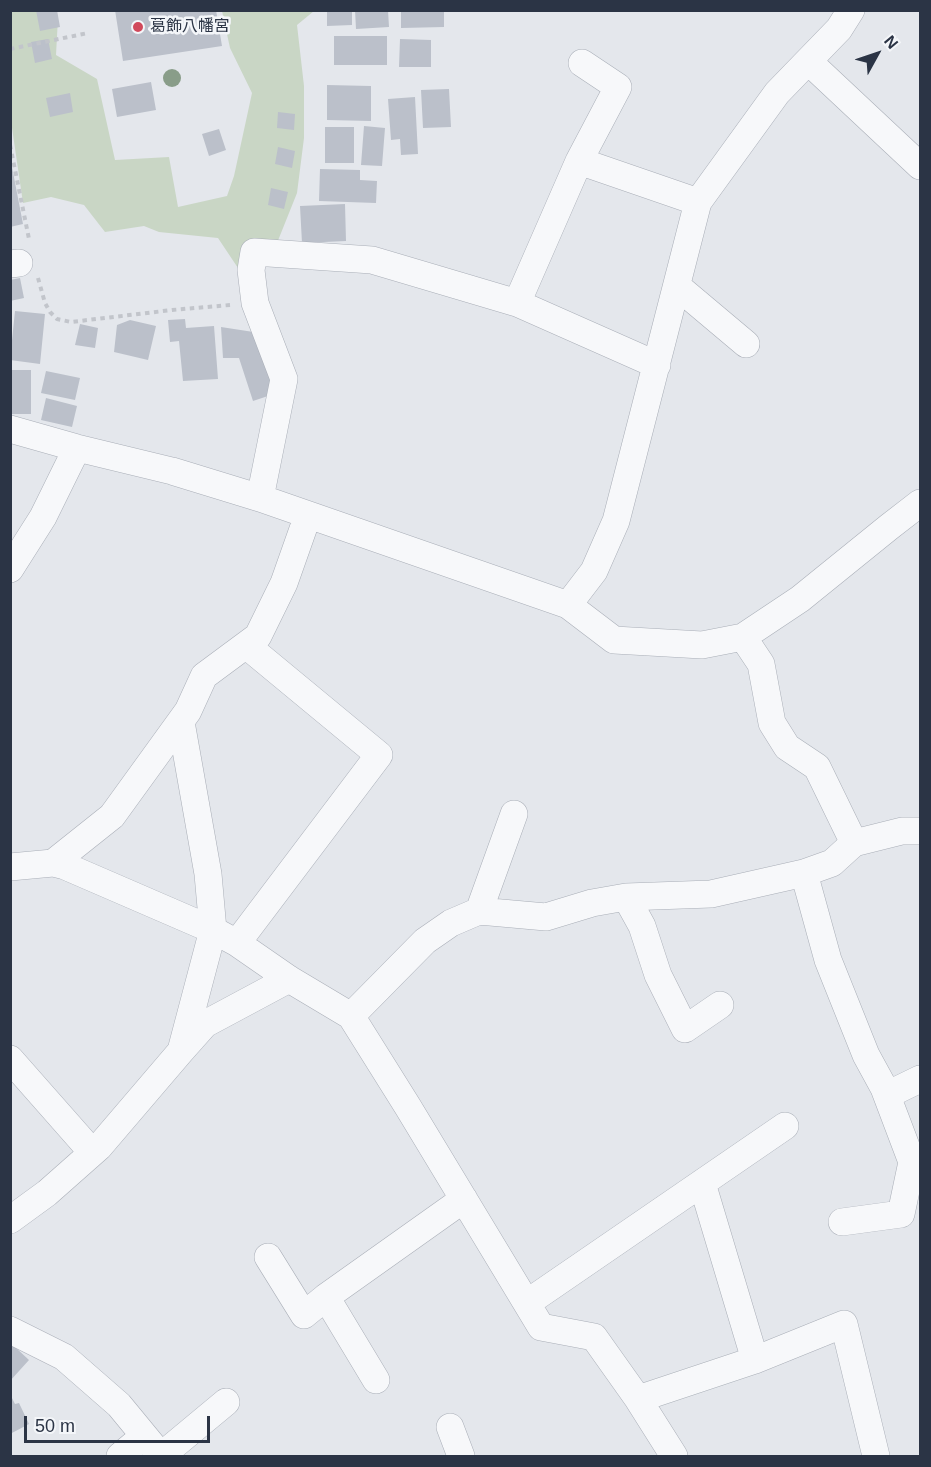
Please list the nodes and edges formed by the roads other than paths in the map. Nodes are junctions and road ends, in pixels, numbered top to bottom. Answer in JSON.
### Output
{"nodes":[{"id":1,"x":851,"y":10,"type":"edge"},
{"id":2,"x":808,"y":61,"type":"junction"},
{"id":3,"x":582,"y":63,"type":"dead end"},
{"id":4,"x":579,"y":161,"type":"junction"},
{"id":5,"x":921,"y":166,"type":"edge"},
{"id":6,"x":698,"y":202,"type":"junction"},
{"id":7,"x":677,"y":286,"type":"junction"},
{"id":8,"x":517,"y":303,"type":"junction"},
{"id":9,"x":746,"y":344,"type":"dead end"},
{"id":10,"x":657,"y":365,"type":"junction"},
{"id":11,"x":10,"y":429,"type":"edge"},
{"id":12,"x":77,"y":448,"type":"junction"},
{"id":13,"x":260,"y":498,"type":"junction"},
{"id":14,"x":921,"y":503,"type":"edge"},
{"id":15,"x":308,"y":515,"type":"junction"},
{"id":16,"x":10,"y":569,"type":"edge"},
{"id":17,"x":568,"y":605,"type":"junction"},
{"id":18,"x":743,"y":637,"type":"junction"},
{"id":19,"x":246,"y":645,"type":"junction"},
{"id":20,"x":181,"y":722,"type":"junction"},
{"id":21,"x":514,"y":814,"type":"dead end"},
{"id":22,"x":921,"y":831,"type":"edge"},
{"id":23,"x":854,"y":843,"type":"junction"},
{"id":24,"x":53,"y":863,"type":"junction"},
{"id":25,"x":10,"y":867,"type":"edge"},
{"id":26,"x":804,"y":873,"type":"junction"},
{"id":27,"x":626,"y":897,"type":"junction"},
{"id":28,"x":479,"y":911,"type":"junction"},
{"id":29,"x":213,"y":930,"type":"junction"},
{"id":30,"x":237,"y":943,"type":"junction"},
{"id":31,"x":289,"y":979,"type":"junction"},
{"id":32,"x":720,"y":1005,"type":"dead end"},
{"id":33,"x":351,"y":1016,"type":"junction"},
{"id":34,"x":181,"y":1051,"type":"junction"},
{"id":35,"x":10,"y":1059,"type":"edge"},
{"id":36,"x":921,"y":1079,"type":"edge"},
{"id":37,"x":887,"y":1095,"type":"junction"},
{"id":38,"x":784,"y":1126,"type":"dead end"},
{"id":39,"x":92,"y":1152,"type":"junction"},
{"id":40,"x":916,"y":1163,"type":"edge"},
{"id":41,"x":702,"y":1183,"type":"junction"},
{"id":42,"x":464,"y":1199,"type":"junction"},
{"id":43,"x":10,"y":1220,"type":"edge"},
{"id":44,"x":842,"y":1222,"type":"dead end"},
{"id":45,"x":268,"y":1257,"type":"dead end"},
{"id":46,"x":326,"y":1298,"type":"junction"},
{"id":47,"x":527,"y":1303,"type":"junction"},
{"id":48,"x":10,"y":1330,"type":"edge"},
{"id":49,"x":755,"y":1360,"type":"junction"},
{"id":50,"x":376,"y":1380,"type":"dead end"},
{"id":51,"x":638,"y":1399,"type":"junction"},
{"id":52,"x":225,"y":1402,"type":"dead end"},
{"id":53,"x":450,"y":1427,"type":"dead end"},
{"id":54,"x":144,"y":1436,"type":"junction"},
{"id":55,"x":120,"y":1456,"type":"edge"},
{"id":56,"x":461,"y":1456,"type":"edge"},
{"id":57,"x":674,"y":1456,"type":"edge"},
{"id":58,"x":876,"y":1456,"type":"edge"}],
"edges":[{"from":1,"to":2,"type":"street"},
{"from":2,"to":5,"type":"street"},
{"from":2,"to":6,"type":"street"},
{"from":3,"to":4,"type":"street"},
{"from":4,"to":6,"type":"street"},
{"from":4,"to":8,"type":"street"},
{"from":6,"to":7,"type":"street"},
{"from":7,"to":9,"type":"street"},
{"from":7,"to":10,"type":"street"},
{"from":8,"to":10,"type":"street"},
{"from":8,"to":13,"type":"street"},
{"from":10,"to":17,"type":"street"},
{"from":11,"to":12,"type":"street"},
{"from":12,"to":13,"type":"street"},
{"from":12,"to":16,"type":"street"},
{"from":13,"to":15,"type":"street"},
{"from":14,"to":18,"type":"street"},
{"from":15,"to":17,"type":"street"},
{"from":15,"to":19,"type":"street"},
{"from":17,"to":18,"type":"street"},
{"from":18,"to":23,"type":"street"},
{"from":19,"to":20,"type":"street"},
{"from":19,"to":30,"type":"street"},
{"from":20,"to":24,"type":"street"},
{"from":20,"to":29,"type":"street"},
{"from":21,"to":28,"type":"street"},
{"from":22,"to":23,"type":"street"},
{"from":23,"to":26,"type":"street"},
{"from":24,"to":25,"type":"street"},
{"from":24,"to":29,"type":"street"},
{"from":26,"to":27,"type":"street"},
{"from":26,"to":37,"type":"street"},
{"from":27,"to":28,"type":"street"},
{"from":27,"to":32,"type":"street"},
{"from":28,"to":33,"type":"street"},
{"from":29,"to":30,"type":"street"},
{"from":29,"to":34,"type":"street"},
{"from":30,"to":31,"type":"street"},
{"from":31,"to":33,"type":"street"},
{"from":31,"to":34,"type":"street"},
{"from":33,"to":42,"type":"street"},
{"from":34,"to":39,"type":"street"},
{"from":35,"to":39,"type":"street"},
{"from":36,"to":37,"type":"street"},
{"from":37,"to":40,"type":"street"},
{"from":38,"to":41,"type":"street"},
{"from":39,"to":43,"type":"street"},
{"from":40,"to":44,"type":"street"},
{"from":41,"to":47,"type":"street"},
{"from":41,"to":49,"type":"street"},
{"from":42,"to":46,"type":"street"},
{"from":42,"to":47,"type":"street"},
{"from":45,"to":46,"type":"street"},
{"from":46,"to":50,"type":"street"},
{"from":47,"to":51,"type":"street"},
{"from":48,"to":54,"type":"street"},
{"from":49,"to":51,"type":"street"},
{"from":49,"to":58,"type":"street"},
{"from":51,"to":57,"type":"street"},
{"from":52,"to":54,"type":"street"},
{"from":53,"to":56,"type":"street"},
{"from":54,"to":55,"type":"street"}]}
